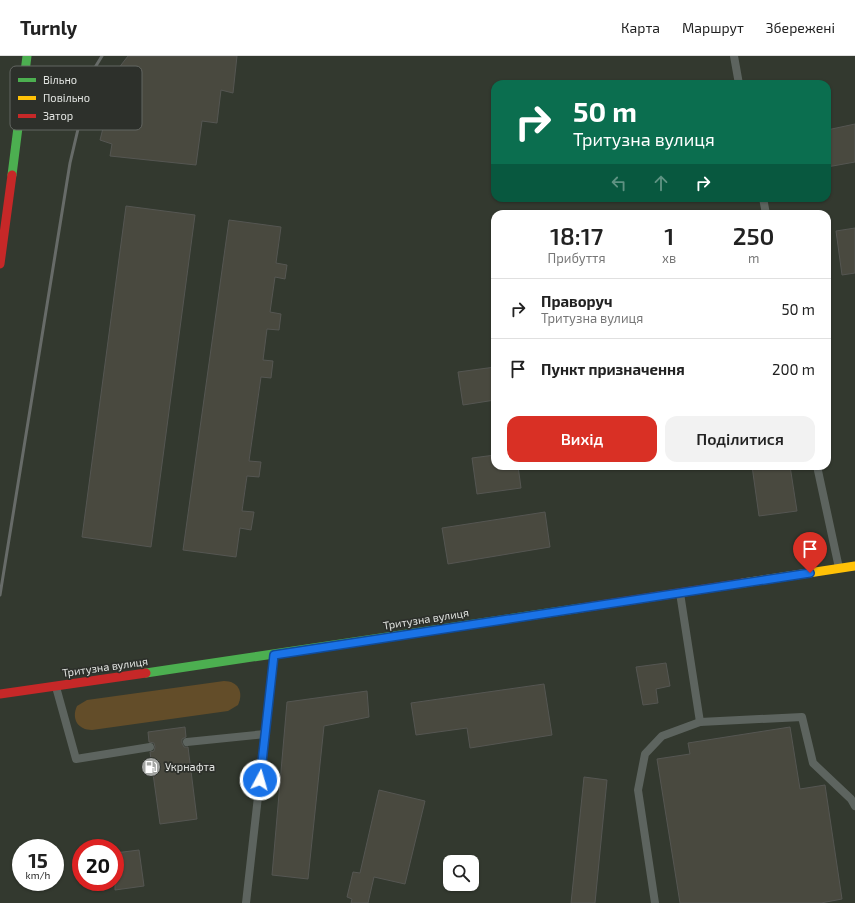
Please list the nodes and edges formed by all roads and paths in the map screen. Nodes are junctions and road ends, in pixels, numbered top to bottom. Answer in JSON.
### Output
{"nodes":[{"id":1,"x":27,"y":56,"type":"edge"},
{"id":2,"x":734,"y":56,"type":"edge"},
{"id":3,"x":26,"y":66,"type":"edge"},
{"id":4,"x":738,"y":80,"type":"edge"},
{"id":5,"x":17,"y":130,"type":"edge"},
{"id":6,"x":0,"y":264,"type":"edge"},
{"id":7,"x":818,"y":470,"type":"edge"},
{"id":8,"x":855,"y":566,"type":"edge"},
{"id":9,"x":839,"y":569,"type":"junction"},
{"id":10,"x":680,"y":593,"type":"junction"},
{"id":11,"x":274,"y":655,"type":"junction"},
{"id":12,"x":56,"y":686,"type":"junction"},
{"id":13,"x":0,"y":694,"type":"edge"},
{"id":14,"x":700,"y":722,"type":"junction"},
{"id":15,"x":266,"y":734,"type":"junction"},
{"id":16,"x":187,"y":742,"type":"dead end"},
{"id":17,"x":150,"y":747,"type":"dead end"},
{"id":18,"x":855,"y":806,"type":"edge"},
{"id":19,"x":246,"y":903,"type":"edge"},
{"id":20,"x":655,"y":903,"type":"edge"}],
"edges":[{"from":1,"to":3,"type":"main road"},
{"from":2,"to":4,"type":"lane"},
{"from":5,"to":6,"type":"main road"},
{"from":7,"to":9,"type":"lane"},
{"from":8,"to":9,"type":"main road","name":"Тритузна вулиця"},
{"from":9,"to":10,"type":"main road","name":"Тритузна вулиця"},
{"from":10,"to":11,"type":"main road","name":"Тритузна вулиця"},
{"from":10,"to":14,"type":"lane"},
{"from":11,"to":12,"type":"main road","name":"Тритузна вулиця"},
{"from":11,"to":15,"type":"lane"},
{"from":12,"to":13,"type":"main road","name":"Тритузна вулиця"},
{"from":12,"to":17,"type":"lane"},
{"from":14,"to":18,"type":"lane"},
{"from":14,"to":20,"type":"lane"},
{"from":15,"to":16,"type":"lane"},
{"from":15,"to":19,"type":"lane"}]}
